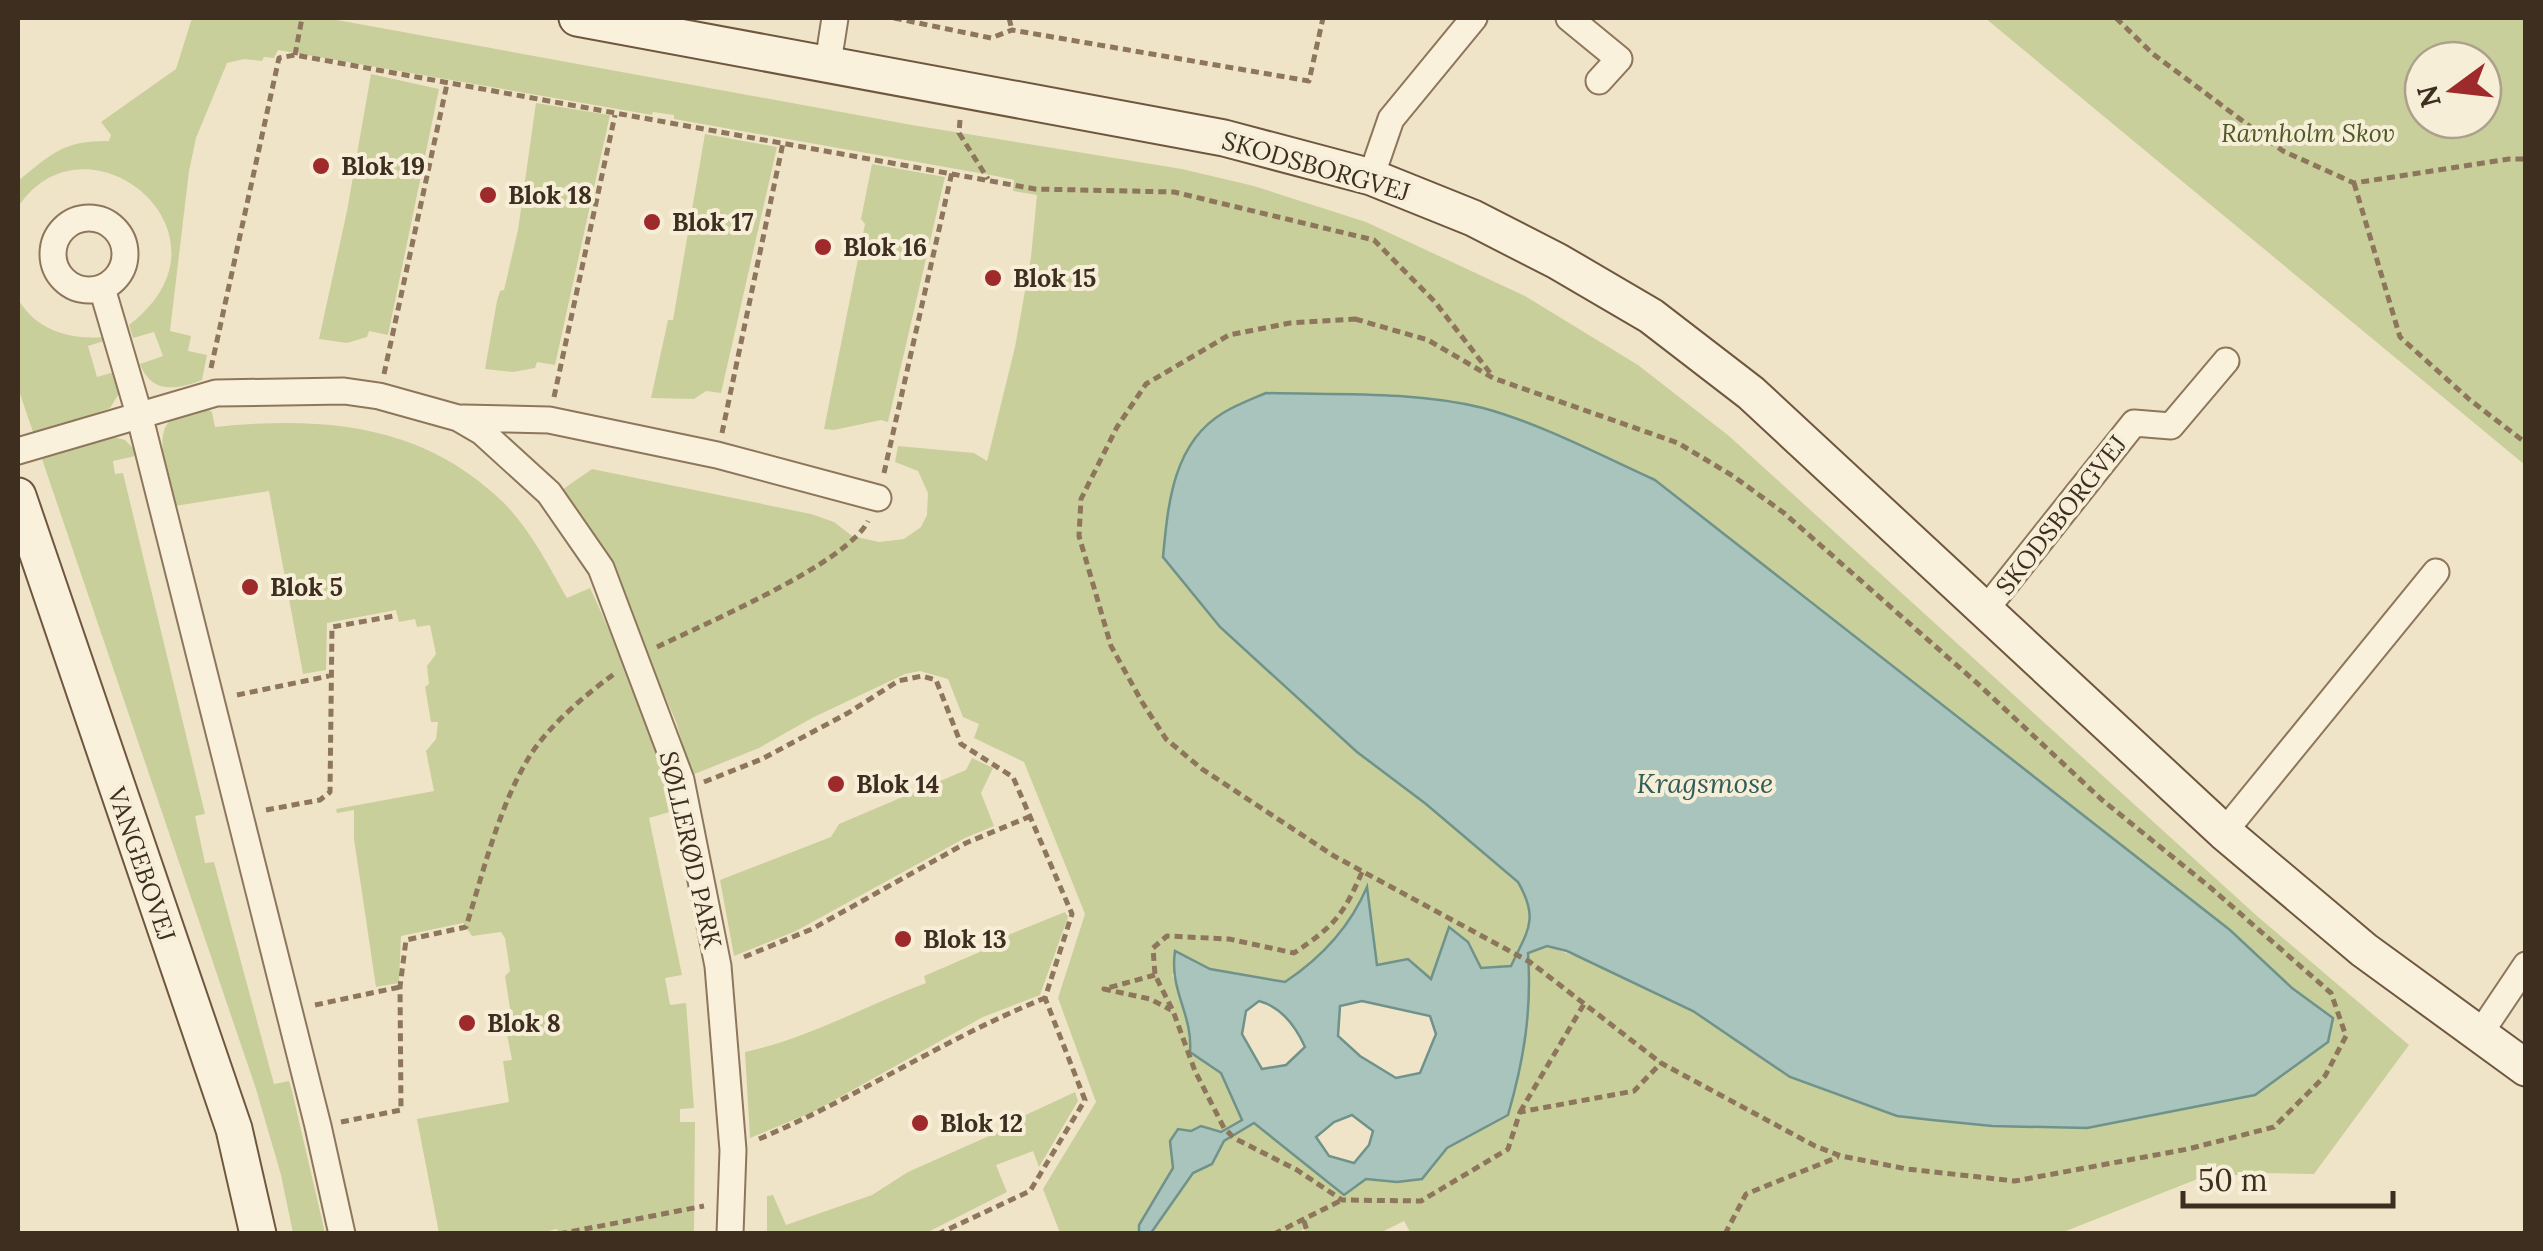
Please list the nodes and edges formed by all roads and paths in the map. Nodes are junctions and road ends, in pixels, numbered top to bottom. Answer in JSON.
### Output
{"nodes":[{"id":1,"x":302,"y":18,"type":"edge"},
{"id":2,"x":577,"y":18,"type":"edge"},
{"id":3,"x":834,"y":18,"type":"edge"},
{"id":4,"x":894,"y":18,"type":"edge"},
{"id":5,"x":1009,"y":18,"type":"edge"},
{"id":6,"x":1323,"y":18,"type":"edge"},
{"id":7,"x":1474,"y":18,"type":"edge"},
{"id":8,"x":1568,"y":18,"type":"edge"},
{"id":9,"x":2116,"y":18,"type":"edge"},
{"id":10,"x":1012,"y":30,"type":"junction"},
{"id":11,"x":295,"y":55,"type":"junction"},
{"id":12,"x":828,"y":63,"type":"junction"},
{"id":13,"x":1599,"y":81,"type":"dead end"},
{"id":14,"x":447,"y":84,"type":"junction"},
{"id":15,"x":964,"y":90,"type":"junction"},
{"id":16,"x":615,"y":114,"type":"junction"},
{"id":17,"x":783,"y":143,"type":"junction"},
{"id":18,"x":2526,"y":160,"type":"edge"},
{"id":19,"x":952,"y":172,"type":"junction"},
{"id":20,"x":1371,"y":177,"type":"junction"},
{"id":21,"x":988,"y":179,"type":"junction"},
{"id":22,"x":2354,"y":183,"type":"junction"},
{"id":23,"x":102,"y":288,"type":"dead end"},
{"id":24,"x":2226,"y":360,"type":"dead end"},
{"id":25,"x":1494,"y":378,"type":"junction"},
{"id":26,"x":206,"y":395,"type":"junction"},
{"id":27,"x":379,"y":396,"type":"junction"},
{"id":28,"x":139,"y":414,"type":"junction"},
{"id":29,"x":458,"y":418,"type":"junction"},
{"id":30,"x":550,"y":420,"type":"junction"},
{"id":31,"x":2526,"y":443,"type":"edge"},
{"id":32,"x":18,"y":450,"type":"edge"},
{"id":33,"x":717,"y":455,"type":"junction"},
{"id":34,"x":18,"y":496,"type":"edge"},
{"id":35,"x":878,"y":498,"type":"junction"},
{"id":36,"x":2436,"y":572,"type":"dead end"},
{"id":37,"x":1986,"y":609,"type":"junction"},
{"id":38,"x":394,"y":616,"type":"dead end"},
{"id":39,"x":637,"y":658,"type":"junction"},
{"id":40,"x":330,"y":676,"type":"junction"},
{"id":41,"x":210,"y":700,"type":"junction"},
{"id":42,"x":683,"y":791,"type":"junction"},
{"id":43,"x":239,"y":816,"type":"junction"},
{"id":44,"x":1032,"y":816,"type":"junction"},
{"id":45,"x":2224,"y":832,"type":"junction"},
{"id":46,"x":1362,"y":872,"type":"junction"},
{"id":47,"x":2526,"y":964,"type":"edge"},
{"id":48,"x":718,"y":966,"type":"junction"},
{"id":49,"x":1156,"y":975,"type":"junction"},
{"id":50,"x":400,"y":987,"type":"junction"},
{"id":51,"x":1045,"y":998,"type":"junction"},
{"id":52,"x":1584,"y":1004,"type":"junction"},
{"id":53,"x":287,"y":1010,"type":"junction"},
{"id":54,"x":1173,"y":1012,"type":"junction"},
{"id":55,"x":2478,"y":1035,"type":"junction"},
{"id":56,"x":1661,"y":1063,"type":"junction"},
{"id":57,"x":2526,"y":1068,"type":"edge"},
{"id":58,"x":1520,"y":1112,"type":"junction"},
{"id":59,"x":318,"y":1126,"type":"junction"},
{"id":60,"x":733,"y":1150,"type":"junction"},
{"id":61,"x":1841,"y":1156,"type":"junction"},
{"id":62,"x":733,"y":1200,"type":"junction"},
{"id":63,"x":1342,"y":1200,"type":"junction"},
{"id":64,"x":1304,"y":1221,"type":"junction"},
{"id":65,"x":258,"y":1234,"type":"edge"},
{"id":66,"x":342,"y":1234,"type":"edge"},
{"id":67,"x":560,"y":1234,"type":"edge"},
{"id":68,"x":730,"y":1234,"type":"edge"},
{"id":69,"x":938,"y":1234,"type":"edge"},
{"id":70,"x":1274,"y":1234,"type":"edge"},
{"id":71,"x":1308,"y":1234,"type":"edge"},
{"id":72,"x":1725,"y":1234,"type":"edge"}],
"edges":[{"from":1,"to":11,"type":"path"},
{"from":2,"to":12,"type":"street","name":"SKODSBORGVEJ"},
{"from":3,"to":12,"type":"street"},
{"from":4,"to":10,"type":"path"},
{"from":5,"to":10,"type":"path"},
{"from":6,"to":10,"type":"path"},
{"from":7,"to":20,"type":"street"},
{"from":8,"to":13,"type":"street"},
{"from":9,"to":22,"type":"path"},
{"from":11,"to":14,"type":"path"},
{"from":11,"to":26,"type":"path"},
{"from":12,"to":15,"type":"street","name":"SKODSBORGVEJ"},
{"from":14,"to":16,"type":"path"},
{"from":14,"to":27,"type":"path"},
{"from":15,"to":20,"type":"street","name":"SKODSBORGVEJ"},
{"from":15,"to":21,"type":"path"},
{"from":16,"to":17,"type":"path"},
{"from":16,"to":30,"type":"path"},
{"from":17,"to":19,"type":"path"},
{"from":17,"to":33,"type":"path"},
{"from":18,"to":22,"type":"path"},
{"from":19,"to":21,"type":"path"},
{"from":19,"to":35,"type":"path"},
{"from":20,"to":37,"type":"street","name":"SKODSBORGVEJ"},
{"from":21,"to":25,"type":"path"},
{"from":22,"to":31,"type":"path"},
{"from":23,"to":28,"type":"street"},
{"from":24,"to":37,"type":"street","name":"SKODSBORGVEJ"},
{"from":25,"to":46,"type":"path"},
{"from":25,"to":61,"type":"path"},
{"from":26,"to":27,"type":"street","name":"SØLLERØD PARK"},
{"from":26,"to":28,"type":"street","name":"SØLLERØD PARK"},
{"from":27,"to":29,"type":"street","name":"SØLLERØD PARK"},
{"from":28,"to":32,"type":"street","name":"SØLLERØD PARK"},
{"from":28,"to":41,"type":"street"},
{"from":29,"to":30,"type":"street","name":"SØLLERØD PARK"},
{"from":29,"to":39,"type":"street","name":"SØLLERØD PARK"},
{"from":30,"to":33,"type":"street","name":"SØLLERØD PARK"},
{"from":33,"to":35,"type":"street","name":"SØLLERØD PARK"},
{"from":34,"to":65,"type":"street","name":"VANGEBOVEJ"},
{"from":35,"to":39,"type":"path"},
{"from":36,"to":45,"type":"street"},
{"from":37,"to":45,"type":"street","name":"SKODSBORGVEJ"},
{"from":38,"to":40,"type":"path"},
{"from":39,"to":42,"type":"street","name":"SØLLERØD PARK"},
{"from":39,"to":50,"type":"path"},
{"from":40,"to":41,"type":"path"},
{"from":40,"to":43,"type":"path"},
{"from":41,"to":43,"type":"street"},
{"from":42,"to":44,"type":"path"},
{"from":42,"to":48,"type":"street","name":"SØLLERØD PARK"},
{"from":43,"to":53,"type":"street"},
{"from":44,"to":48,"type":"path"},
{"from":44,"to":51,"type":"path"},
{"from":45,"to":55,"type":"street","name":"SKODSBORGVEJ"},
{"from":46,"to":49,"type":"path"},
{"from":46,"to":52,"type":"path"},
{"from":47,"to":55,"type":"street"},
{"from":48,"to":60,"type":"street","name":"SØLLERØD PARK"},
{"from":49,"to":54,"type":"path"},
{"from":49,"to":54,"type":"path"},
{"from":50,"to":53,"type":"path"},
{"from":50,"to":59,"type":"path"},
{"from":51,"to":60,"type":"path"},
{"from":51,"to":69,"type":"path"},
{"from":52,"to":56,"type":"path"},
{"from":52,"to":58,"type":"path"},
{"from":53,"to":59,"type":"street"},
{"from":54,"to":63,"type":"path"},
{"from":55,"to":57,"type":"street","name":"SKODSBORGVEJ"},
{"from":56,"to":58,"type":"path"},
{"from":56,"to":61,"type":"path"},
{"from":58,"to":63,"type":"path"},
{"from":59,"to":66,"type":"street"},
{"from":60,"to":62,"type":"street","name":"SØLLERØD PARK"},
{"from":61,"to":72,"type":"path"},
{"from":62,"to":67,"type":"path"},
{"from":62,"to":68,"type":"street","name":"SØLLERØD PARK"},
{"from":63,"to":64,"type":"path"},
{"from":64,"to":70,"type":"path"},
{"from":64,"to":71,"type":"path"}]}
